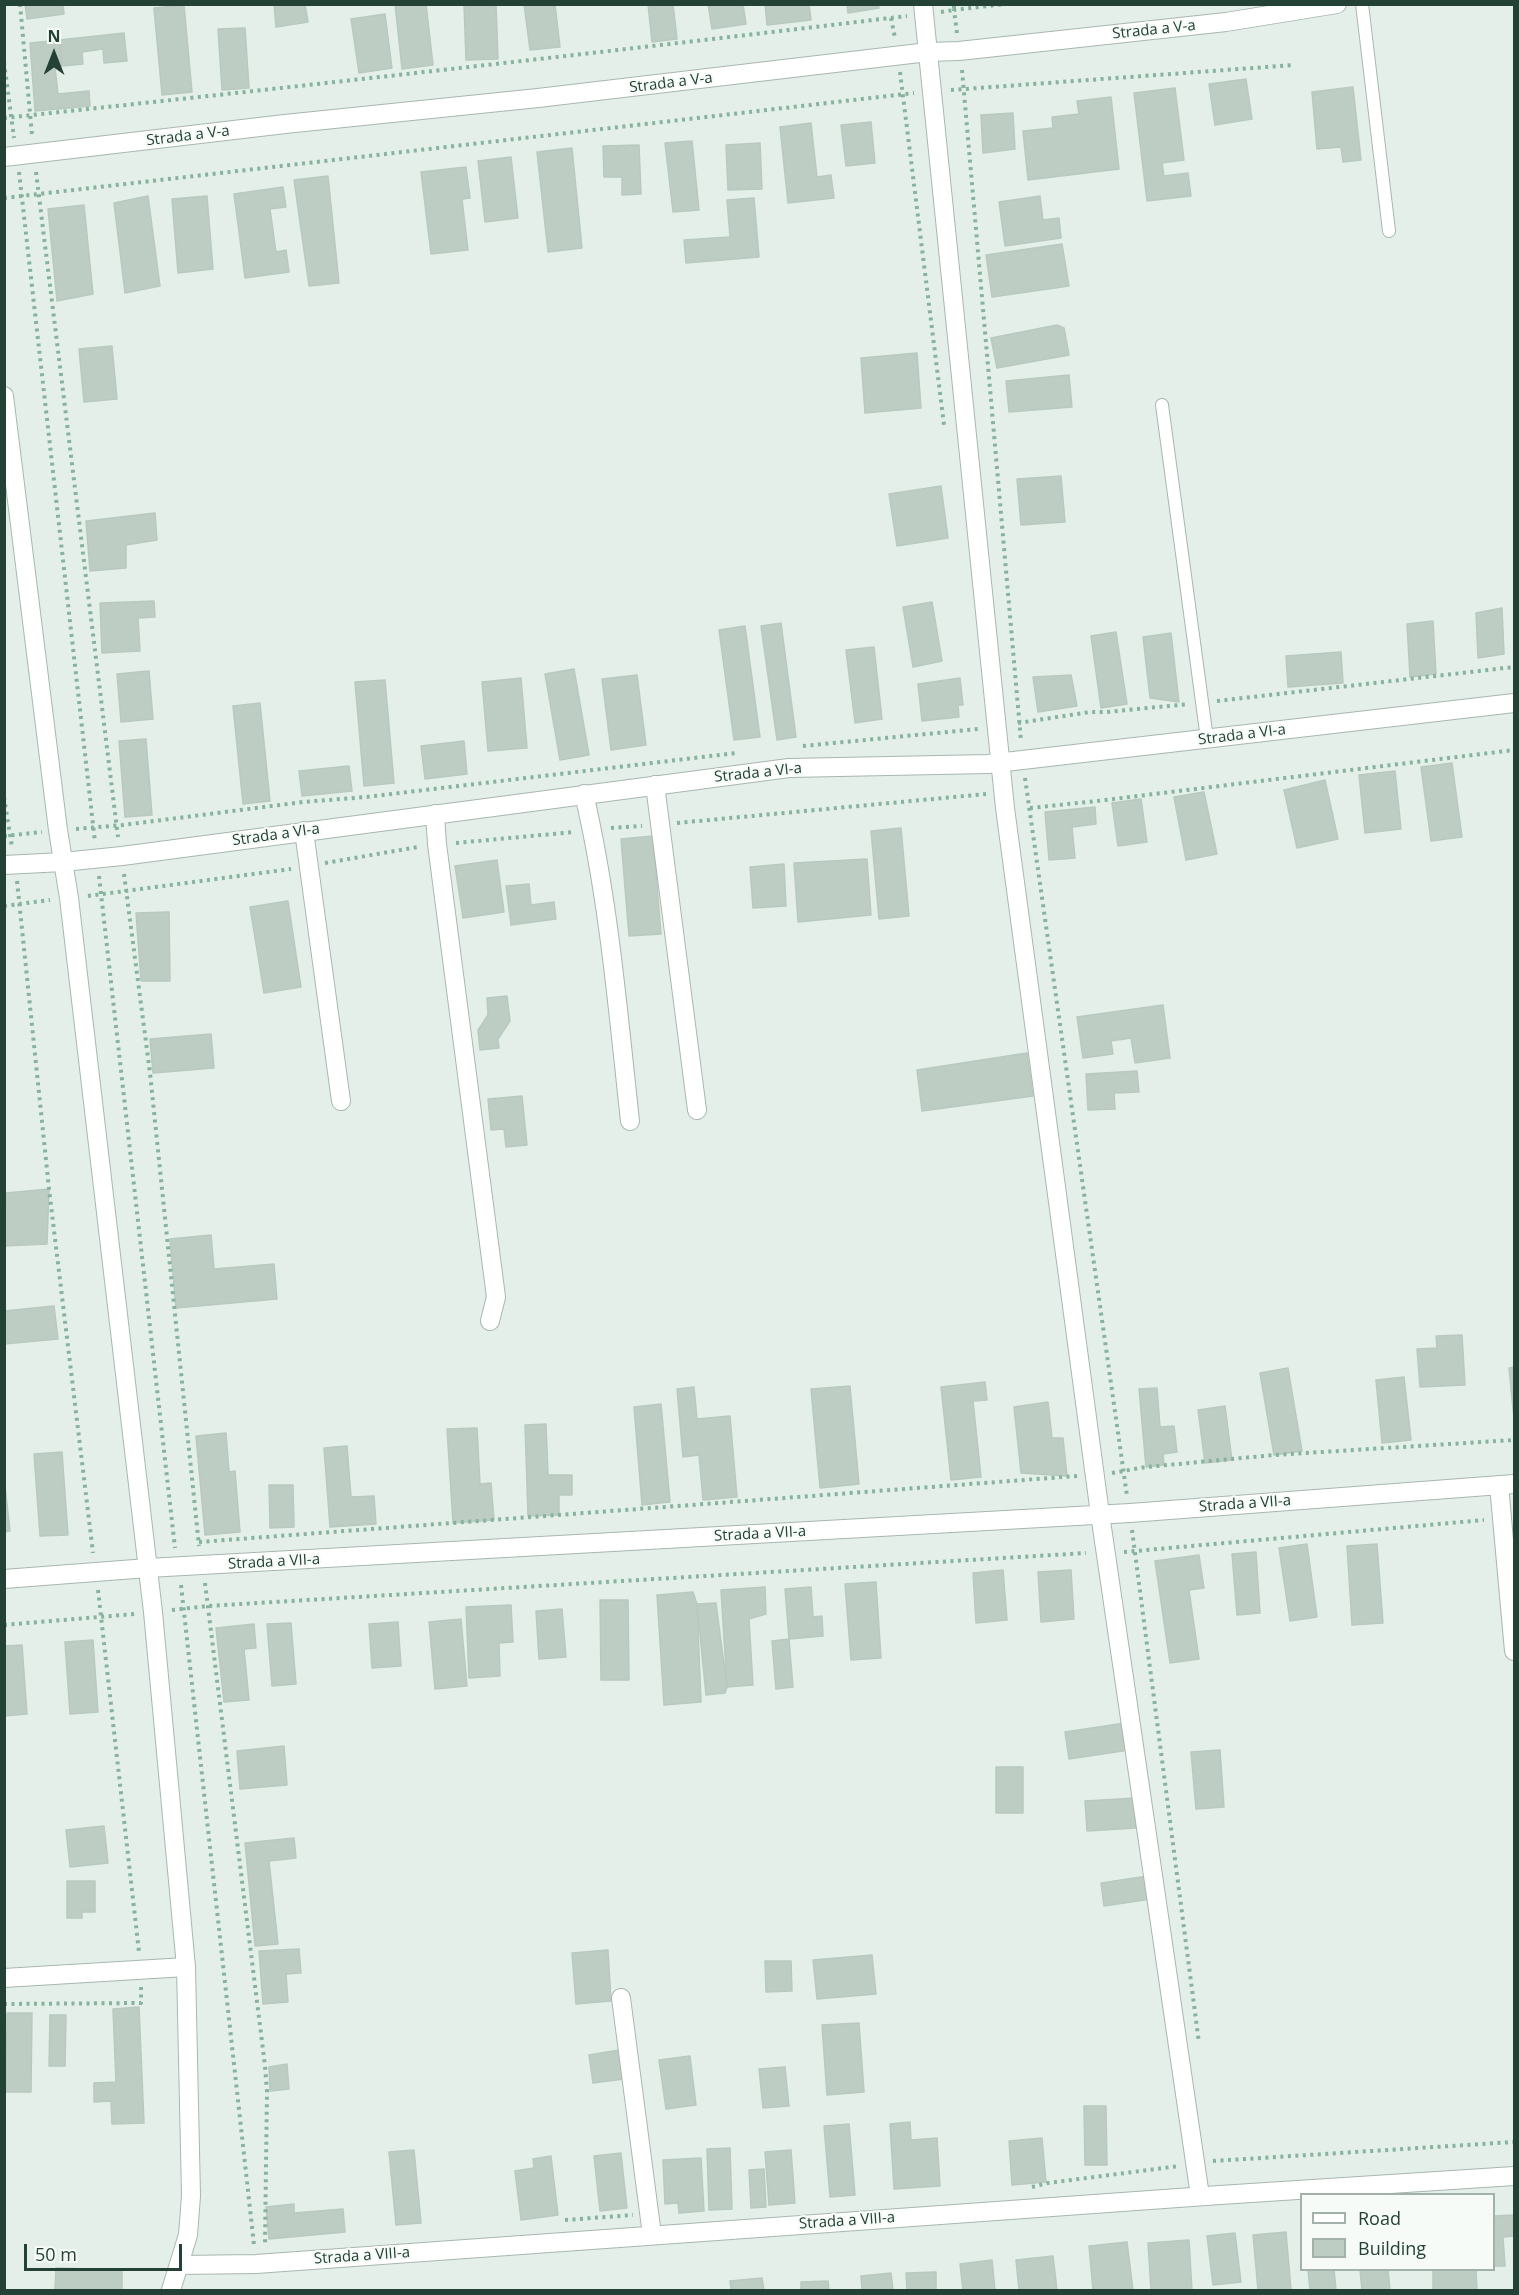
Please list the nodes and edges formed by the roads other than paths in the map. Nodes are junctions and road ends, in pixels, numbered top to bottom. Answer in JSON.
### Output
{"nodes":[{"id":1,"x":1337,"y":4,"type":"edge"},
{"id":2,"x":1362,"y":4,"type":"edge"},
{"id":3,"x":923,"y":9,"type":"edge"},
{"id":4,"x":928,"y":52,"type":"junction"},
{"id":5,"x":18,"y":156,"type":"edge"},
{"id":6,"x":1389,"y":231,"type":"dead end"},
{"id":7,"x":4,"y":396,"type":"edge"},
{"id":8,"x":1162,"y":405,"type":"dead end"},
{"id":9,"x":1515,"y":703,"type":"edge"},
{"id":10,"x":1207,"y":739,"type":"junction"},
{"id":11,"x":1000,"y":762,"type":"junction"},
{"id":12,"x":655,"y":785,"type":"junction"},
{"id":13,"x":584,"y":794,"type":"junction"},
{"id":14,"x":435,"y":814,"type":"junction"},
{"id":15,"x":304,"y":831,"type":"junction"},
{"id":16,"x":63,"y":862,"type":"junction"},
{"id":17,"x":10,"y":864,"type":"edge"},
{"id":18,"x":341,"y":1101,"type":"dead end"},
{"id":19,"x":697,"y":1110,"type":"dead end"},
{"id":20,"x":630,"y":1121,"type":"dead end"},
{"id":21,"x":490,"y":1321,"type":"dead end"},
{"id":22,"x":1507,"y":1484,"type":"edge"},
{"id":23,"x":1100,"y":1514,"type":"junction"},
{"id":24,"x":148,"y":1568,"type":"junction"},
{"id":25,"x":4,"y":1579,"type":"edge"},
{"id":26,"x":1515,"y":1651,"type":"edge"},
{"id":27,"x":186,"y":1966,"type":"junction"},
{"id":28,"x":4,"y":1978,"type":"edge"},
{"id":29,"x":621,"y":1998,"type":"dead end"},
{"id":30,"x":1515,"y":2176,"type":"edge"},
{"id":31,"x":1200,"y":2196,"type":"junction"},
{"id":32,"x":652,"y":2235,"type":"junction"},
{"id":33,"x":180,"y":2265,"type":"junction"},
{"id":34,"x":171,"y":2290,"type":"edge"}],
"edges":[{"from":1,"to":4,"type":"street","name":"Strada a V-a"},
{"from":2,"to":6,"type":"lane"},
{"from":3,"to":4,"type":"street"},
{"from":4,"to":5,"type":"street","name":"Strada a V-a"},
{"from":4,"to":11,"type":"street"},
{"from":7,"to":16,"type":"street"},
{"from":8,"to":10,"type":"lane"},
{"from":9,"to":10,"type":"street","name":"Strada a VI-a"},
{"from":10,"to":11,"type":"street","name":"Strada a VI-a"},
{"from":11,"to":12,"type":"street","name":"Strada a VI-a"},
{"from":11,"to":23,"type":"street"},
{"from":12,"to":13,"type":"street","name":"Strada a VI-a"},
{"from":12,"to":19,"type":"street"},
{"from":13,"to":14,"type":"street","name":"Strada a VI-a"},
{"from":13,"to":20,"type":"street"},
{"from":14,"to":15,"type":"street","name":"Strada a VI-a"},
{"from":14,"to":21,"type":"street"},
{"from":15,"to":16,"type":"street","name":"Strada a VI-a"},
{"from":15,"to":18,"type":"street"},
{"from":16,"to":17,"type":"street","name":"Strada a VI-a"},
{"from":16,"to":24,"type":"street"},
{"from":22,"to":23,"type":"street","name":"Strada a VII-a"},
{"from":22,"to":26,"type":"street"},
{"from":23,"to":24,"type":"street","name":"Strada a VII-a"},
{"from":23,"to":31,"type":"street"},
{"from":24,"to":25,"type":"street","name":"Strada a VII-a"},
{"from":24,"to":27,"type":"street"},
{"from":27,"to":28,"type":"street"},
{"from":27,"to":33,"type":"street"},
{"from":29,"to":32,"type":"street"},
{"from":30,"to":31,"type":"street","name":"Strada a VIII-a"},
{"from":31,"to":32,"type":"street","name":"Strada a VIII-a"},
{"from":32,"to":33,"type":"street","name":"Strada a VIII-a"},
{"from":33,"to":34,"type":"street"}]}
